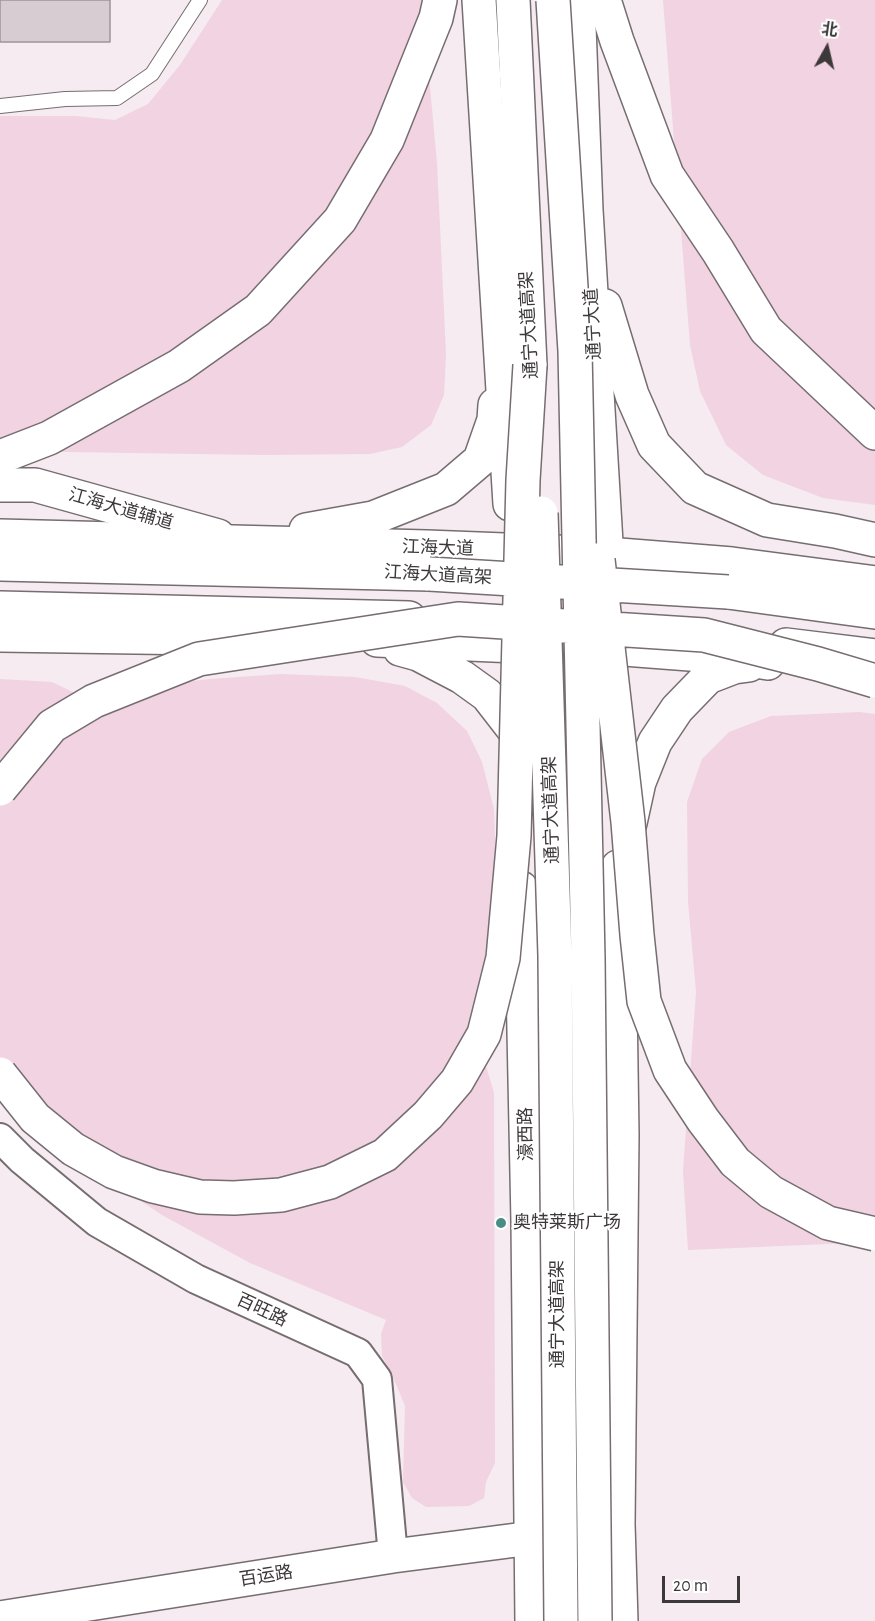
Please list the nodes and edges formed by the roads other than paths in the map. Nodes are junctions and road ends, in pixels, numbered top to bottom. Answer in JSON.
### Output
{"nodes":[{"id":1,"x":200,"y":0,"type":"edge"},
{"id":2,"x":440,"y":0,"type":"edge"},
{"id":3,"x":479,"y":0,"type":"edge"},
{"id":4,"x":513,"y":0,"type":"edge"},
{"id":5,"x":553,"y":0,"type":"edge"},
{"id":6,"x":578,"y":0,"type":"edge"},
{"id":7,"x":604,"y":0,"type":"edge"},
{"id":8,"x":0,"y":106,"type":"edge"},
{"id":9,"x":586,"y":210,"type":"junction"},
{"id":10,"x":501,"y":344,"type":"junction"},
{"id":11,"x":575,"y":351,"type":"junction"},
{"id":12,"x":530,"y":364,"type":"junction"},
{"id":13,"x":875,"y":433,"type":"edge"},
{"id":14,"x":0,"y":457,"type":"edge"},
{"id":15,"x":0,"y":485,"type":"edge"},
{"id":16,"x":0,"y":536,"type":"edge"},
{"id":17,"x":875,"y":540,"type":"edge"},
{"id":18,"x":240,"y":542,"type":"junction"},
{"id":19,"x":512,"y":550,"type":"junction"},
{"id":20,"x":607,"y":554,"type":"junction"},
{"id":21,"x":0,"y":564,"type":"edge"},
{"id":22,"x":875,"y":584,"type":"edge"},
{"id":23,"x":0,"y":608,"type":"edge"},
{"id":24,"x":875,"y":612,"type":"edge"},
{"id":25,"x":458,"y":619,"type":"junction"},
{"id":26,"x":0,"y":635,"type":"edge"},
{"id":27,"x":704,"y":635,"type":"junction"},
{"id":28,"x":373,"y":640,"type":"junction"},
{"id":29,"x":516,"y":646,"type":"junction"},
{"id":30,"x":611,"y":648,"type":"junction"},
{"id":31,"x":875,"y":656,"type":"edge"},
{"id":32,"x":767,"y":663,"type":"junction"},
{"id":33,"x":875,"y":679,"type":"edge"},
{"id":34,"x":518,"y":735,"type":"junction"},
{"id":35,"x":0,"y":789,"type":"edge"},
{"id":36,"x":618,"y":871,"type":"junction"},
{"id":37,"x":0,"y":1074,"type":"edge"},
{"id":38,"x":0,"y":1138,"type":"edge"},
{"id":39,"x":875,"y":1234,"type":"edge"},
{"id":40,"x":532,"y":1538,"type":"junction"},
{"id":41,"x":393,"y":1556,"type":"junction"},
{"id":42,"x":0,"y":1618,"type":"edge"},
{"id":43,"x":532,"y":1621,"type":"edge"},
{"id":44,"x":561,"y":1621,"type":"edge"},
{"id":45,"x":595,"y":1621,"type":"edge"},
{"id":46,"x":621,"y":1621,"type":"edge"}],
"edges":[{"from":1,"to":8,"type":"lane"},
{"from":2,"to":14,"type":"main road"},
{"from":3,"to":10,"type":"main road"},
{"from":4,"to":12,"type":"main road","name":"通宁大道高架"},
{"from":5,"to":11,"type":"main road","name":"通宁大道高架","bridge":true},
{"from":6,"to":9,"type":"main road","name":"通宁大道"},
{"from":7,"to":13,"type":"main road"},
{"from":9,"to":17,"type":"main road"},
{"from":9,"to":20,"type":"main road","name":"通宁大道"},
{"from":10,"to":18,"type":"main road"},
{"from":10,"to":19,"type":"main road"},
{"from":11,"to":39,"type":"main road","bridge":true},
{"from":11,"to":45,"type":"main road","name":"通宁大道高架","bridge":true},
{"from":12,"to":37,"type":"main road","bridge":true},
{"from":12,"to":44,"type":"main road","name":"通宁大道高架","bridge":true},
{"from":15,"to":18,"type":"main road","name":"江海大道辅道"},
{"from":16,"to":18,"type":"main road","name":"江海大道"},
{"from":18,"to":19,"type":"main road","name":"江海大道"},
{"from":19,"to":20,"type":"main road","name":"江海大道"},
{"from":19,"to":29,"type":"main road"},
{"from":20,"to":22,"type":"main road","name":"江海大道"},
{"from":20,"to":30,"type":"main road","name":"通宁大道"},
{"from":21,"to":24,"type":"main road","name":"江海大道高架","bridge":true},
{"from":23,"to":25,"type":"main road","bridge":true},
{"from":25,"to":27,"type":"main road","bridge":true},
{"from":25,"to":35,"type":"main road","bridge":true},
{"from":26,"to":28,"type":"main road"},
{"from":27,"to":31,"type":"main road","bridge":true},
{"from":27,"to":33,"type":"main road","bridge":true},
{"from":28,"to":29,"type":"main road"},
{"from":28,"to":34,"type":"main road"},
{"from":29,"to":30,"type":"main road"},
{"from":29,"to":34,"type":"main road","name":"濠西路"},
{"from":30,"to":32,"type":"main road"},
{"from":30,"to":36,"type":"main road"},
{"from":32,"to":33,"type":"main road"},
{"from":32,"to":36,"type":"main road"},
{"from":34,"to":40,"type":"main road","name":"濠西路"},
{"from":36,"to":46,"type":"main road"},
{"from":38,"to":41,"type":"street","name":"百旺路"},
{"from":40,"to":41,"type":"main road","name":"百运路"},
{"from":40,"to":43,"type":"main road","name":"濠西路"},
{"from":41,"to":42,"type":"main road","name":"百运路"}]}
